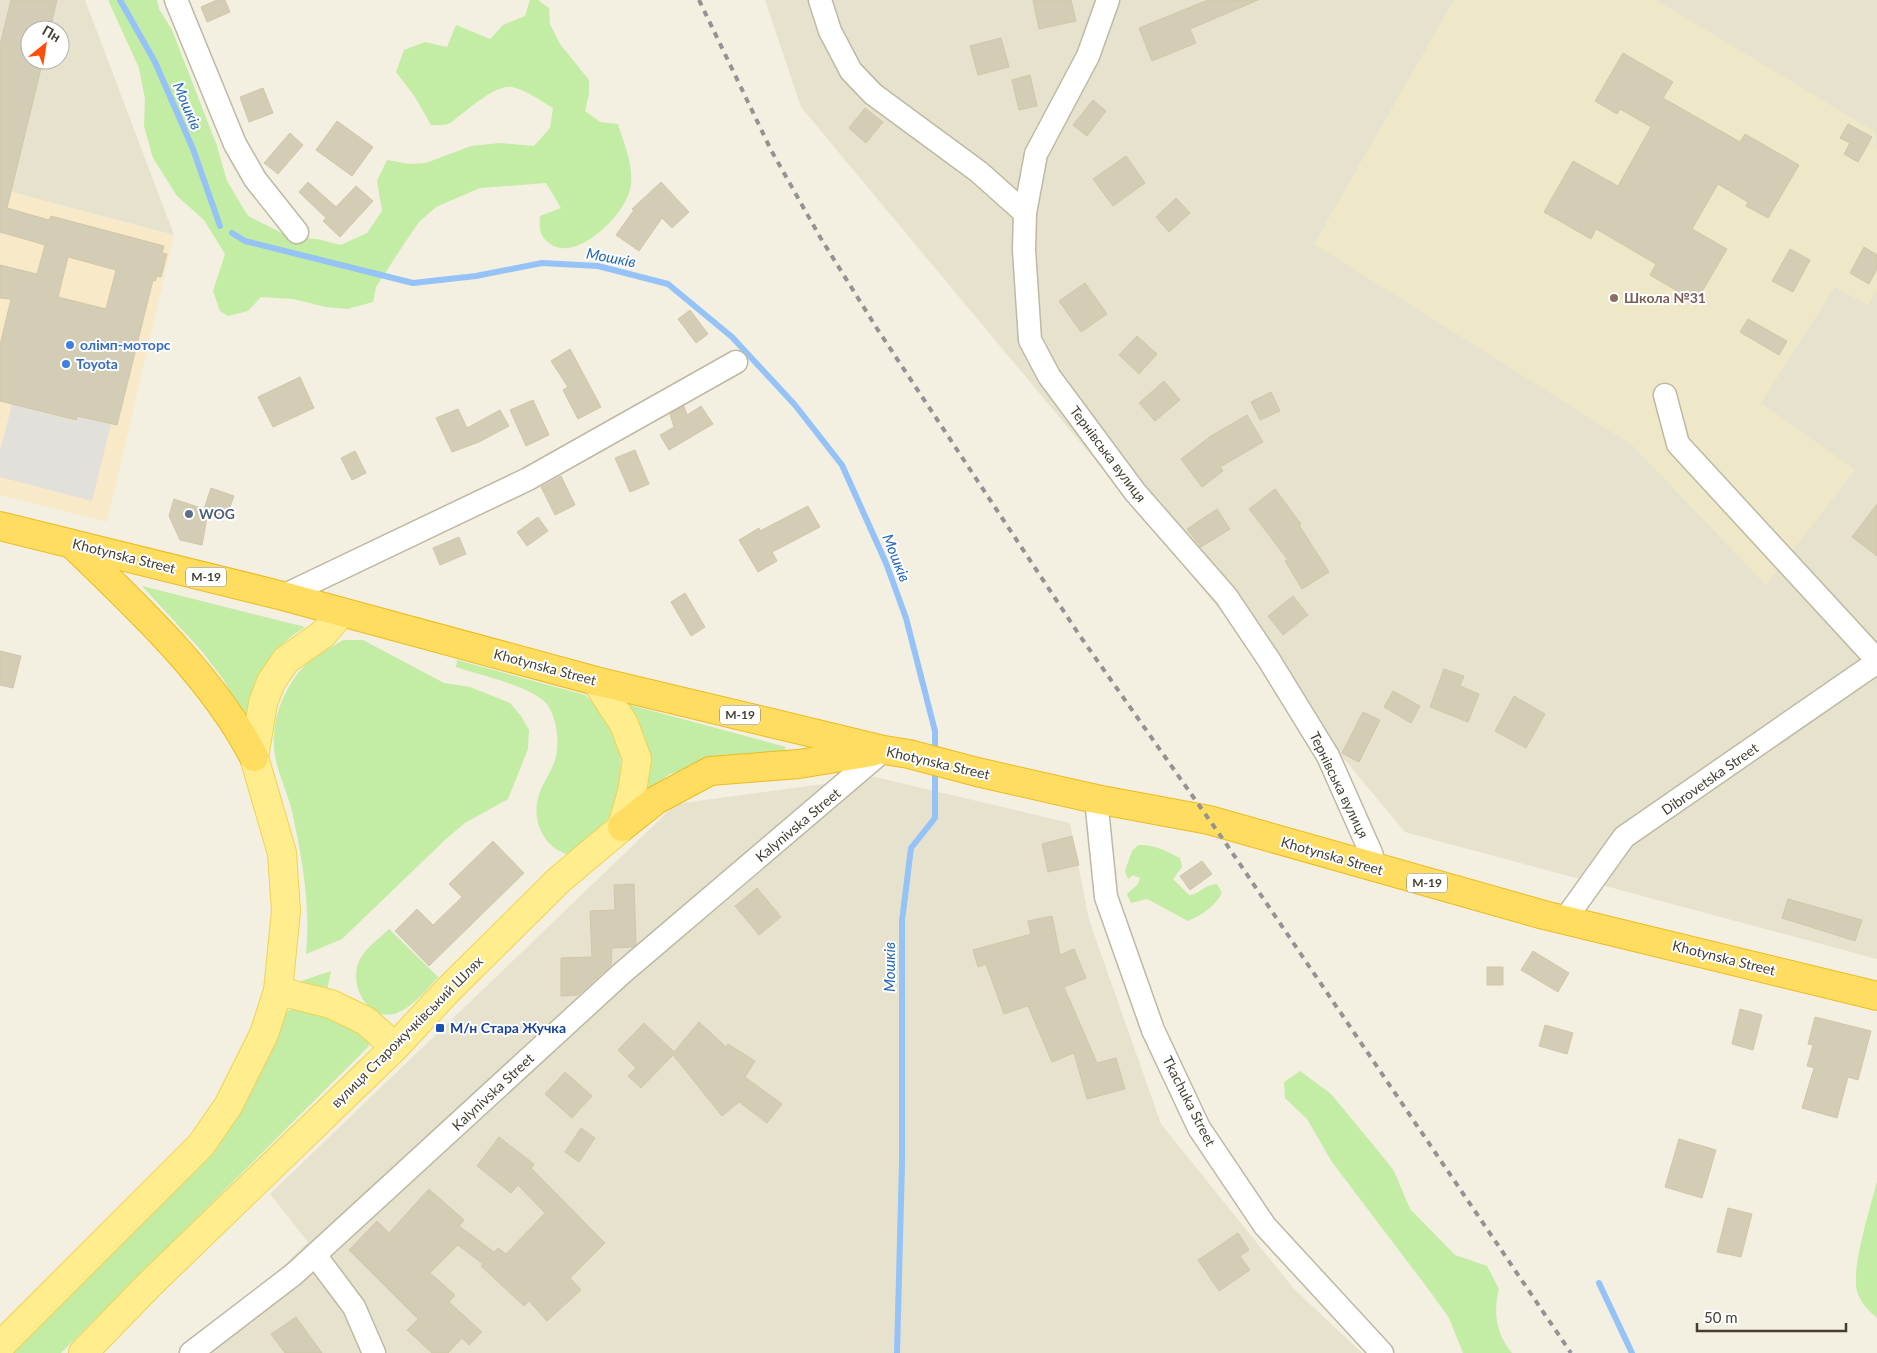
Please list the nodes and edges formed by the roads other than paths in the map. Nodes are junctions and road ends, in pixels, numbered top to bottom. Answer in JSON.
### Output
{"nodes":[{"id":1,"x":176,"y":0,"type":"edge"},
{"id":2,"x":820,"y":0,"type":"edge"},
{"id":3,"x":1108,"y":0,"type":"edge"},
{"id":4,"x":1025,"y":213,"type":"junction"},
{"id":5,"x":297,"y":232,"type":"dead end"},
{"id":6,"x":736,"y":362,"type":"dead end"},
{"id":7,"x":1665,"y":395,"type":"dead end"},
{"id":8,"x":0,"y":526,"type":"edge"},
{"id":9,"x":71,"y":543,"type":"junction"},
{"id":10,"x":283,"y":596,"type":"junction"},
{"id":11,"x":342,"y":612,"type":"junction"},
{"id":12,"x":1877,"y":661,"type":"edge"},
{"id":13,"x":596,"y":681,"type":"junction"},
{"id":14,"x":897,"y":752,"type":"junction"},
{"id":15,"x":254,"y":757,"type":"junction"},
{"id":16,"x":1096,"y":799,"type":"junction"},
{"id":17,"x":622,"y":827,"type":"junction"},
{"id":18,"x":1376,"y":869,"type":"junction"},
{"id":19,"x":1566,"y":918,"type":"junction"},
{"id":20,"x":278,"y":991,"type":"junction"},
{"id":21,"x":1877,"y":996,"type":"edge"},
{"id":22,"x":395,"y":1047,"type":"junction"},
{"id":23,"x":315,"y":1255,"type":"junction"},
{"id":24,"x":0,"y":1346,"type":"edge"},
{"id":25,"x":83,"y":1353,"type":"edge"},
{"id":26,"x":191,"y":1353,"type":"edge"},
{"id":27,"x":374,"y":1353,"type":"edge"},
{"id":28,"x":1382,"y":1353,"type":"edge"}],
"edges":[{"from":1,"to":5,"type":"street"},
{"from":2,"to":4,"type":"street"},
{"from":3,"to":4,"type":"street","name":"Тернівська вулиця"},
{"from":4,"to":18,"type":"street","name":"Тернівська вулиця"},
{"from":6,"to":10,"type":"street"},
{"from":7,"to":12,"type":"street","name":"Dibrovetska Street"},
{"from":8,"to":9,"type":"highway","name":"Khotynska Street","number":"М-19"},
{"from":9,"to":10,"type":"highway","name":"Khotynska Street","number":"М-19"},
{"from":9,"to":15,"type":"highway"},
{"from":10,"to":11,"type":"highway","name":"Khotynska Street","number":"М-19"},
{"from":11,"to":13,"type":"highway","name":"Khotynska Street","number":"М-19"},
{"from":11,"to":15,"type":"main road"},
{"from":12,"to":19,"type":"street","name":"Dibrovetska Street"},
{"from":13,"to":14,"type":"highway","name":"Khotynska Street","number":"М-19"},
{"from":13,"to":17,"type":"main road"},
{"from":14,"to":16,"type":"highway","name":"Khotynska Street","number":"М-19"},
{"from":14,"to":17,"type":"highway"},
{"from":14,"to":23,"type":"street","name":"Kalynivska Street"},
{"from":15,"to":20,"type":"main road"},
{"from":16,"to":18,"type":"highway","name":"Khotynska Street","number":"М-19"},
{"from":16,"to":28,"type":"street","name":"Tkachuka Street"},
{"from":17,"to":22,"type":"main road","name":"вулиця Старожучківський Шлях"},
{"from":18,"to":19,"type":"highway","name":"Khotynska Street","number":"М-19"},
{"from":19,"to":21,"type":"highway","name":"Khotynska Street","number":"М-19"},
{"from":20,"to":22,"type":"main road"},
{"from":20,"to":24,"type":"main road"},
{"from":22,"to":25,"type":"main road","name":"вулиця Старожучківський Шлях"},
{"from":23,"to":26,"type":"street","name":"Kalynivska Street"},
{"from":23,"to":27,"type":"street"}]}
